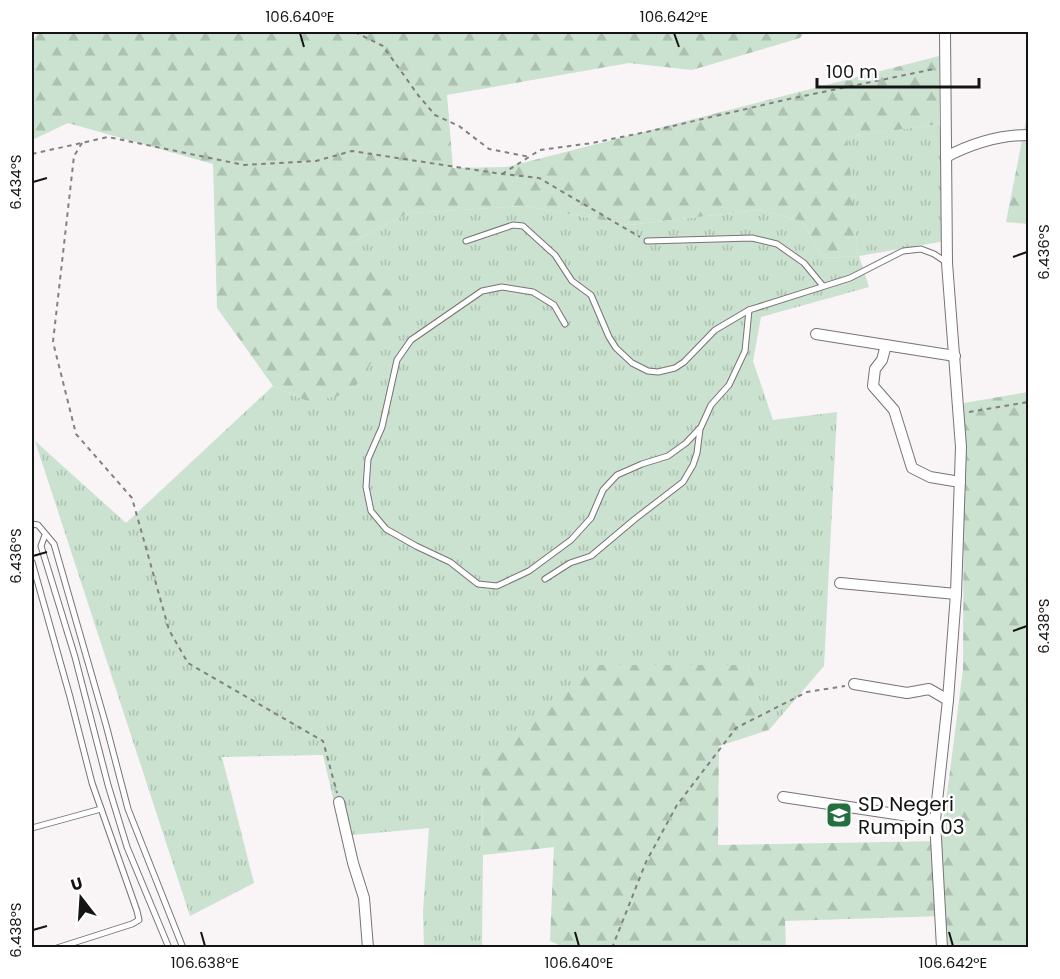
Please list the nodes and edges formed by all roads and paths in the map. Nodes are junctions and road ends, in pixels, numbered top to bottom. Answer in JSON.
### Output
{"nodes":[{"id":1,"x":356,"y":32,"type":"edge"},
{"id":2,"x":945,"y":32,"type":"edge"},
{"id":3,"x":944,"y":67,"type":"junction"},
{"id":4,"x":1029,"y":135,"type":"edge"},
{"id":5,"x":82,"y":143,"type":"junction"},
{"id":6,"x":32,"y":154,"type":"edge"},
{"id":7,"x":530,"y":157,"type":"junction"},
{"id":8,"x":946,"y":158,"type":"junction"},
{"id":9,"x":502,"y":174,"type":"junction"},
{"id":10,"x":466,"y":241,"type":"dead end"},
{"id":11,"x":647,"y":241,"type":"joint"},
{"id":12,"x":948,"y":263,"type":"junction"},
{"id":13,"x":823,"y":286,"type":"junction"},
{"id":14,"x":749,"y":310,"type":"junction"},
{"id":15,"x":565,"y":324,"type":"dead end"},
{"id":16,"x":816,"y":334,"type":"dead end"},
{"id":17,"x":886,"y":345,"type":"junction"},
{"id":18,"x":955,"y":356,"type":"junction"},
{"id":19,"x":1029,"y":402,"type":"edge"},
{"id":20,"x":959,"y":413,"type":"junction"},
{"id":21,"x":701,"y":427,"type":"junction"},
{"id":22,"x":960,"y":482,"type":"junction"},
{"id":23,"x":32,"y":524,"type":"edge"},
{"id":24,"x":45,"y":535,"type":"junction"},
{"id":25,"x":32,"y":562,"type":"edge"},
{"id":26,"x":545,"y":579,"type":"dead end"},
{"id":27,"x":840,"y":583,"type":"dead end"},
{"id":28,"x":956,"y":594,"type":"junction"},
{"id":29,"x":854,"y":684,"type":"joint"},
{"id":30,"x":948,"y":700,"type":"junction"},
{"id":31,"x":783,"y":797,"type":"dead end"},
{"id":32,"x":339,"y":802,"type":"joint"},
{"id":33,"x":101,"y":809,"type":"junction"},
{"id":34,"x":934,"y":820,"type":"junction"},
{"id":35,"x":32,"y":828,"type":"edge"},
{"id":36,"x":57,"y":948,"type":"edge"},
{"id":37,"x":169,"y":948,"type":"edge"},
{"id":38,"x":183,"y":948,"type":"edge"},
{"id":39,"x":368,"y":948,"type":"edge"},
{"id":40,"x":612,"y":948,"type":"edge"},
{"id":41,"x":942,"y":948,"type":"edge"}],
"edges":[{"from":1,"to":7,"type":"path"},
{"from":2,"to":3,"type":"street"},
{"from":3,"to":7,"type":"path"},
{"from":3,"to":8,"type":"street"},
{"from":4,"to":8,"type":"street"},
{"from":5,"to":6,"type":"path"},
{"from":5,"to":9,"type":"path"},
{"from":5,"to":32,"type":"path"},
{"from":7,"to":9,"type":"path"},
{"from":8,"to":12,"type":"street"},
{"from":9,"to":11,"type":"path"},
{"from":10,"to":14,"type":"lane"},
{"from":11,"to":13,"type":"lane"},
{"from":12,"to":13,"type":"lane"},
{"from":12,"to":18,"type":"street"},
{"from":13,"to":14,"type":"lane"},
{"from":14,"to":21,"type":"lane"},
{"from":15,"to":21,"type":"lane"},
{"from":16,"to":17,"type":"street"},
{"from":17,"to":18,"type":"street"},
{"from":17,"to":22,"type":"street"},
{"from":18,"to":20,"type":"street"},
{"from":19,"to":20,"type":"path"},
{"from":20,"to":22,"type":"street"},
{"from":21,"to":26,"type":"lane"},
{"from":22,"to":28,"type":"street"},
{"from":23,"to":24,"type":"lane"},
{"from":24,"to":37,"type":"lane"},
{"from":24,"to":38,"type":"lane"},
{"from":25,"to":33,"type":"lane"},
{"from":27,"to":28,"type":"street"},
{"from":28,"to":30,"type":"street"},
{"from":29,"to":30,"type":"street"},
{"from":29,"to":40,"type":"path"},
{"from":30,"to":34,"type":"street"},
{"from":31,"to":34,"type":"street"},
{"from":32,"to":39,"type":"street"},
{"from":33,"to":35,"type":"lane"},
{"from":33,"to":36,"type":"lane"},
{"from":34,"to":41,"type":"street"}]}
